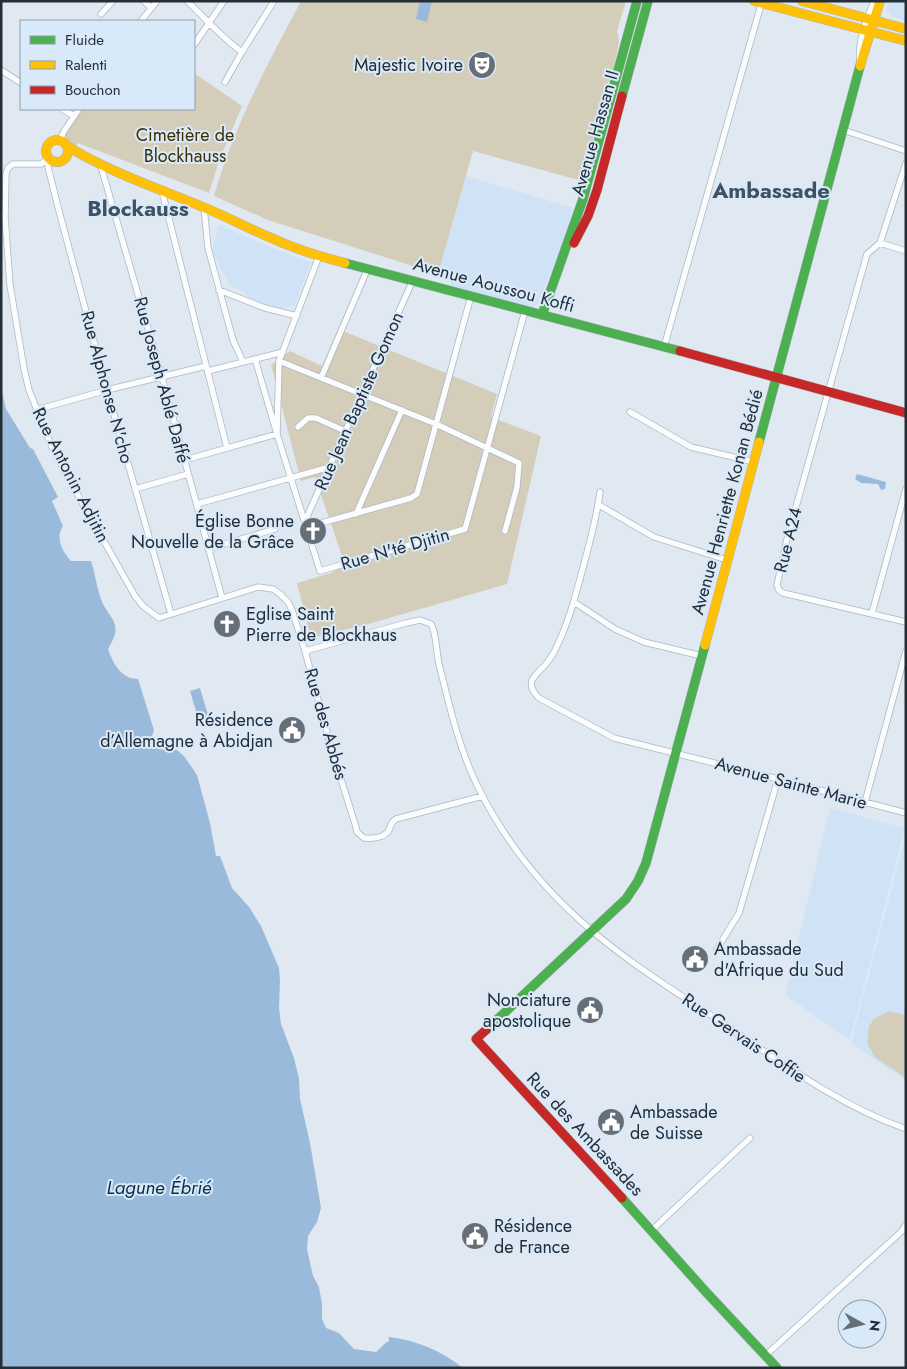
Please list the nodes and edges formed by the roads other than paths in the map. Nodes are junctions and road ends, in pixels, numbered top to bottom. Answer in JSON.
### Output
{"nodes":[{"id":1,"x":113,"y":1,"type":"edge"},
{"id":2,"x":144,"y":1,"type":"edge"},
{"id":3,"x":157,"y":1,"type":"edge"},
{"id":4,"x":187,"y":1,"type":"edge"},
{"id":5,"x":224,"y":1,"type":"edge"},
{"id":6,"x":274,"y":1,"type":"edge"},
{"id":7,"x":637,"y":1,"type":"edge"},
{"id":8,"x":648,"y":1,"type":"edge"},
{"id":9,"x":802,"y":1,"type":"edge"},
{"id":10,"x":874,"y":1,"type":"edge"},
{"id":11,"x":880,"y":1,"type":"edge"},
{"id":12,"x":759,"y":2,"type":"edge"},
{"id":13,"x":151,"y":8,"type":"junction"},
{"id":14,"x":101,"y":14,"type":"dead end"},
{"id":15,"x":871,"y":19,"type":"junction"},
{"id":16,"x":142,"y":20,"type":"edge"},
{"id":17,"x":211,"y":22,"type":"junction"},
{"id":18,"x":906,"y":29,"type":"edge"},
{"id":19,"x":868,"y":31,"type":"junction"},
{"id":20,"x":906,"y":41,"type":"edge"},
{"id":21,"x":195,"y":44,"type":"edge"},
{"id":22,"x":242,"y":52,"type":"junction"},
{"id":23,"x":1,"y":70,"type":"edge"},
{"id":24,"x":20,"y":82,"type":"edge"},
{"id":25,"x":225,"y":82,"type":"dead end"},
{"id":26,"x":64,"y":110,"type":"edge"},
{"id":27,"x":78,"y":110,"type":"edge"},
{"id":28,"x":74,"y":116,"type":"junction"},
{"id":29,"x":843,"y":130,"type":"junction"},
{"id":30,"x":63,"y":143,"type":"junction"},
{"id":31,"x":906,"y":151,"type":"edge"},
{"id":32,"x":85,"y":157,"type":"junction"},
{"id":33,"x":49,"y":158,"type":"junction"},
{"id":34,"x":63,"y":160,"type":"junction"},
{"id":35,"x":100,"y":163,"type":"junction"},
{"id":36,"x":906,"y":163,"type":"edge"},
{"id":37,"x":162,"y":192,"type":"junction"},
{"id":38,"x":204,"y":207,"type":"junction"},
{"id":39,"x":880,"y":243,"type":"junction"},
{"id":40,"x":906,"y":250,"type":"edge"},
{"id":41,"x":319,"y":256,"type":"junction"},
{"id":42,"x":368,"y":268,"type":"junction"},
{"id":43,"x":560,"y":270,"type":"junction"},
{"id":44,"x":413,"y":280,"type":"junction"},
{"id":45,"x":219,"y":290,"type":"junction"},
{"id":46,"x":471,"y":296,"type":"junction"},
{"id":47,"x":525,"y":311,"type":"junction"},
{"id":48,"x":542,"y":315,"type":"junction"},
{"id":49,"x":297,"y":316,"type":"junction"},
{"id":50,"x":664,"y":346,"type":"junction"},
{"id":51,"x":283,"y":352,"type":"junction"},
{"id":52,"x":255,"y":359,"type":"junction"},
{"id":53,"x":279,"y":361,"type":"junction"},
{"id":54,"x":243,"y":362,"type":"junction"},
{"id":55,"x":207,"y":368,"type":"junction"},
{"id":56,"x":162,"y":377,"type":"junction"},
{"id":57,"x":321,"y":378,"type":"junction"},
{"id":58,"x":777,"y":378,"type":"junction"},
{"id":59,"x":107,"y":390,"type":"junction"},
{"id":60,"x":829,"y":392,"type":"junction"},
{"id":61,"x":362,"y":393,"type":"junction"},
{"id":62,"x":36,"y":410,"type":"junction"},
{"id":63,"x":402,"y":410,"type":"junction"},
{"id":64,"x":630,"y":412,"type":"dead end"},
{"id":65,"x":906,"y":413,"type":"edge"},
{"id":66,"x":436,"y":424,"type":"junction"},
{"id":67,"x":298,"y":427,"type":"dead end"},
{"id":68,"x":345,"y":430,"type":"junction"},
{"id":69,"x":277,"y":434,"type":"junction"},
{"id":70,"x":227,"y":448,"type":"junction"},
{"id":71,"x":488,"y":448,"type":"junction"},
{"id":72,"x":185,"y":460,"type":"junction"},
{"id":73,"x":754,"y":462,"type":"junction"},
{"id":74,"x":330,"y":467,"type":"junction"},
{"id":75,"x":188,"y":474,"type":"junction"},
{"id":76,"x":291,"y":478,"type":"junction"},
{"id":77,"x":135,"y":489,"type":"junction"},
{"id":78,"x":906,"y":489,"type":"edge"},
{"id":79,"x":600,"y":492,"type":"dead end"},
{"id":80,"x":197,"y":504,"type":"junction"},
{"id":81,"x":599,"y":506,"type":"junction"},
{"id":82,"x":356,"y":514,"type":"junction"},
{"id":83,"x":306,"y":524,"type":"junction"},
{"id":84,"x":275,"y":529,"type":"dead end"},
{"id":85,"x":505,"y":531,"type":"dead end"},
{"id":86,"x":208,"y":549,"type":"junction"},
{"id":87,"x":727,"y":560,"type":"junction"},
{"id":88,"x":222,"y":598,"type":"junction"},
{"id":89,"x":574,"y":602,"type":"junction"},
{"id":90,"x":872,"y":613,"type":"junction"},
{"id":91,"x":171,"y":614,"type":"junction"},
{"id":92,"x":906,"y":622,"type":"edge"},
{"id":93,"x":305,"y":651,"type":"junction"},
{"id":94,"x":906,"y":651,"type":"edge"},
{"id":95,"x":702,"y":656,"type":"junction"},
{"id":96,"x":676,"y":753,"type":"junction"},
{"id":97,"x":778,"y":779,"type":"junction"},
{"id":98,"x":483,"y":796,"type":"junction"},
{"id":99,"x":865,"y":802,"type":"junction"},
{"id":100,"x":906,"y":813,"type":"edge"},
{"id":101,"x":592,"y":931,"type":"junction"},
{"id":102,"x":717,"y":949,"type":"dead end"},
{"id":103,"x":906,"y":1129,"type":"edge"},
{"id":104,"x":750,"y":1138,"type":"dead end"},
{"id":105,"x":906,"y":1224,"type":"edge"},
{"id":106,"x":652,"y":1230,"type":"junction"},
{"id":107,"x":766,"y":1355,"type":"junction"},
{"id":108,"x":777,"y":1368,"type":"edge"}],
"edges":[{"from":1,"to":14,"type":"street"},
{"from":2,"to":13,"type":"street"},
{"from":3,"to":13,"type":"street"},
{"from":4,"to":17,"type":"street"},
{"from":5,"to":17,"type":"street"},
{"from":6,"to":22,"type":"street"},
{"from":7,"to":43,"type":"street","name":"Avenue Hassan II"},
{"from":8,"to":43,"type":"street","name":"Avenue Hassan II"},
{"from":9,"to":15,"type":"street"},
{"from":10,"to":15,"type":"street"},
{"from":11,"to":15,"type":"street","name":"Avenue Henriette Konan Bédié"},
{"from":12,"to":19,"type":"street"},
{"from":12,"to":50,"type":"street"},
{"from":13,"to":16,"type":"street"},
{"from":15,"to":18,"type":"street"},
{"from":15,"to":19,"type":"street","name":"Avenue Henriette Konan Bédié"},
{"from":17,"to":21,"type":"street"},
{"from":17,"to":22,"type":"street"},
{"from":19,"to":20,"type":"street"},
{"from":19,"to":29,"type":"street","name":"Avenue Henriette Konan Bédié"},
{"from":22,"to":25,"type":"street"},
{"from":23,"to":24,"type":"street"},
{"from":26,"to":28,"type":"street"},
{"from":27,"to":28,"type":"street"},
{"from":28,"to":30,"type":"street"},
{"from":29,"to":31,"type":"street"},
{"from":29,"to":58,"type":"street","name":"Avenue Henriette Konan Bédié"},
{"from":30,"to":32,"type":"street","name":"Avenue Aoussou Koffi"},
{"from":30,"to":33,"type":"street"},
{"from":30,"to":34,"type":"street"},
{"from":32,"to":34,"type":"street","name":"Avenue Aoussou Koffi"},
{"from":32,"to":35,"type":"street","name":"Avenue Aoussou Koffi"},
{"from":33,"to":34,"type":"street"},
{"from":33,"to":59,"type":"street","name":"Rue Alphonse N'cho"},
{"from":33,"to":62,"type":"street","name":"Rue Antonin Adjitin"},
{"from":35,"to":37,"type":"street","name":"Avenue Aoussou Koffi"},
{"from":35,"to":56,"type":"street","name":"Rue Joseph Ablé Daffé"},
{"from":36,"to":39,"type":"street"},
{"from":37,"to":38,"type":"street","name":"Avenue Aoussou Koffi"},
{"from":37,"to":55,"type":"street"},
{"from":38,"to":41,"type":"street","name":"Avenue Aoussou Koffi"},
{"from":38,"to":45,"type":"street"},
{"from":39,"to":40,"type":"street"},
{"from":39,"to":60,"type":"street","name":"Rue A24"},
{"from":41,"to":42,"type":"street","name":"Avenue Aoussou Koffi"},
{"from":41,"to":49,"type":"street"},
{"from":42,"to":44,"type":"street","name":"Avenue Aoussou Koffi"},
{"from":42,"to":57,"type":"street"},
{"from":43,"to":48,"type":"street","name":"Avenue Hassan II"},
{"from":44,"to":46,"type":"street","name":"Avenue Aoussou Koffi"},
{"from":44,"to":61,"type":"street","name":"Rue Jean Baptiste Gomon"},
{"from":45,"to":49,"type":"street"},
{"from":45,"to":54,"type":"street"},
{"from":46,"to":47,"type":"street","name":"Avenue Aoussou Koffi"},
{"from":46,"to":66,"type":"street"},
{"from":47,"to":48,"type":"street","name":"Avenue Aoussou Koffi"},
{"from":47,"to":71,"type":"street","name":"Rue N'té Djitin"},
{"from":48,"to":50,"type":"street","name":"Avenue Aoussou Koffi"},
{"from":49,"to":51,"type":"street"},
{"from":50,"to":58,"type":"street","name":"Avenue Aoussou Koffi"},
{"from":51,"to":52,"type":"street"},
{"from":51,"to":53,"type":"street"},
{"from":52,"to":54,"type":"street"},
{"from":52,"to":69,"type":"street","name":"Rue N'té Djitin"},
{"from":53,"to":57,"type":"street"},
{"from":53,"to":69,"type":"street"},
{"from":54,"to":55,"type":"street"},
{"from":55,"to":56,"type":"street"},
{"from":55,"to":70,"type":"street"},
{"from":56,"to":59,"type":"street"},
{"from":56,"to":72,"type":"street","name":"Rue Joseph Ablé Daffé"},
{"from":57,"to":61,"type":"street"},
{"from":58,"to":60,"type":"street","name":"Avenue Aoussou Koffi"},
{"from":58,"to":73,"type":"street","name":"Avenue Henriette Konan Bédié"},
{"from":59,"to":62,"type":"street"},
{"from":59,"to":77,"type":"street","name":"Rue Alphonse N'cho"},
{"from":60,"to":65,"type":"street","name":"Avenue Aoussou Koffi"},
{"from":60,"to":90,"type":"street","name":"Rue A24"},
{"from":61,"to":63,"type":"street"},
{"from":61,"to":68,"type":"street","name":"Rue Jean Baptiste Gomon"},
{"from":62,"to":91,"type":"street","name":"Rue Antonin Adjitin"},
{"from":63,"to":66,"type":"street"},
{"from":63,"to":82,"type":"street"},
{"from":64,"to":73,"type":"street"},
{"from":66,"to":71,"type":"street"},
{"from":66,"to":82,"type":"street"},
{"from":67,"to":68,"type":"street"},
{"from":68,"to":74,"type":"street","name":"Rue Jean Baptiste Gomon"},
{"from":69,"to":70,"type":"street"},
{"from":69,"to":76,"type":"street","name":"Rue N'té Djitin"},
{"from":70,"to":72,"type":"street"},
{"from":71,"to":83,"type":"street","name":"Rue N'té Djitin"},
{"from":71,"to":85,"type":"street"},
{"from":72,"to":75,"type":"street","name":"Rue Joseph Ablé Daffé"},
{"from":73,"to":87,"type":"street","name":"Avenue Henriette Konan Bédié"},
{"from":74,"to":76,"type":"street"},
{"from":74,"to":83,"type":"street","name":"Rue Jean Baptiste Gomon"},
{"from":75,"to":77,"type":"street"},
{"from":75,"to":80,"type":"street","name":"Rue Joseph Ablé Daffé"},
{"from":76,"to":80,"type":"street"},
{"from":76,"to":83,"type":"street","name":"Rue N'té Djitin"},
{"from":77,"to":91,"type":"street","name":"Rue Alphonse N'cho"},
{"from":78,"to":90,"type":"street"},
{"from":79,"to":81,"type":"street"},
{"from":80,"to":86,"type":"street","name":"Rue Joseph Ablé Daffé"},
{"from":81,"to":87,"type":"street"},
{"from":81,"to":89,"type":"street"},
{"from":82,"to":83,"type":"street"},
{"from":84,"to":86,"type":"street"},
{"from":86,"to":88,"type":"street","name":"Rue Joseph Ablé Daffé"},
{"from":87,"to":95,"type":"street","name":"Avenue Henriette Konan Bédié"},
{"from":88,"to":91,"type":"street","name":"Rue des Abbés"},
{"from":88,"to":93,"type":"street","name":"Rue des Abbés"},
{"from":89,"to":95,"type":"street"},
{"from":89,"to":96,"type":"street","name":"Avenue Sainte Marie"},
{"from":90,"to":92,"type":"street","name":"Rue A24"},
{"from":93,"to":98,"type":"street","name":"Rue Gervais Coffie"},
{"from":93,"to":98,"type":"street","name":"Rue des Abbés"},
{"from":94,"to":99,"type":"street"},
{"from":95,"to":96,"type":"street","name":"Avenue Henriette Konan Bédié"},
{"from":96,"to":97,"type":"street","name":"Avenue Sainte Marie"},
{"from":96,"to":101,"type":"street","name":"Avenue Henriette Konan Bédié"},
{"from":97,"to":99,"type":"street","name":"Avenue Sainte Marie"},
{"from":97,"to":102,"type":"street"},
{"from":98,"to":101,"type":"street","name":"Rue Gervais Coffie"},
{"from":99,"to":100,"type":"street","name":"Avenue Sainte Marie"},
{"from":101,"to":103,"type":"street","name":"Rue Gervais Coffie"},
{"from":101,"to":106,"type":"street","name":"Rue des Ambassades"},
{"from":104,"to":106,"type":"street"},
{"from":105,"to":107,"type":"street"},
{"from":106,"to":107,"type":"street","name":"Rue des Ambassades"},
{"from":107,"to":108,"type":"street","name":"Rue des Ambassades"}]}
